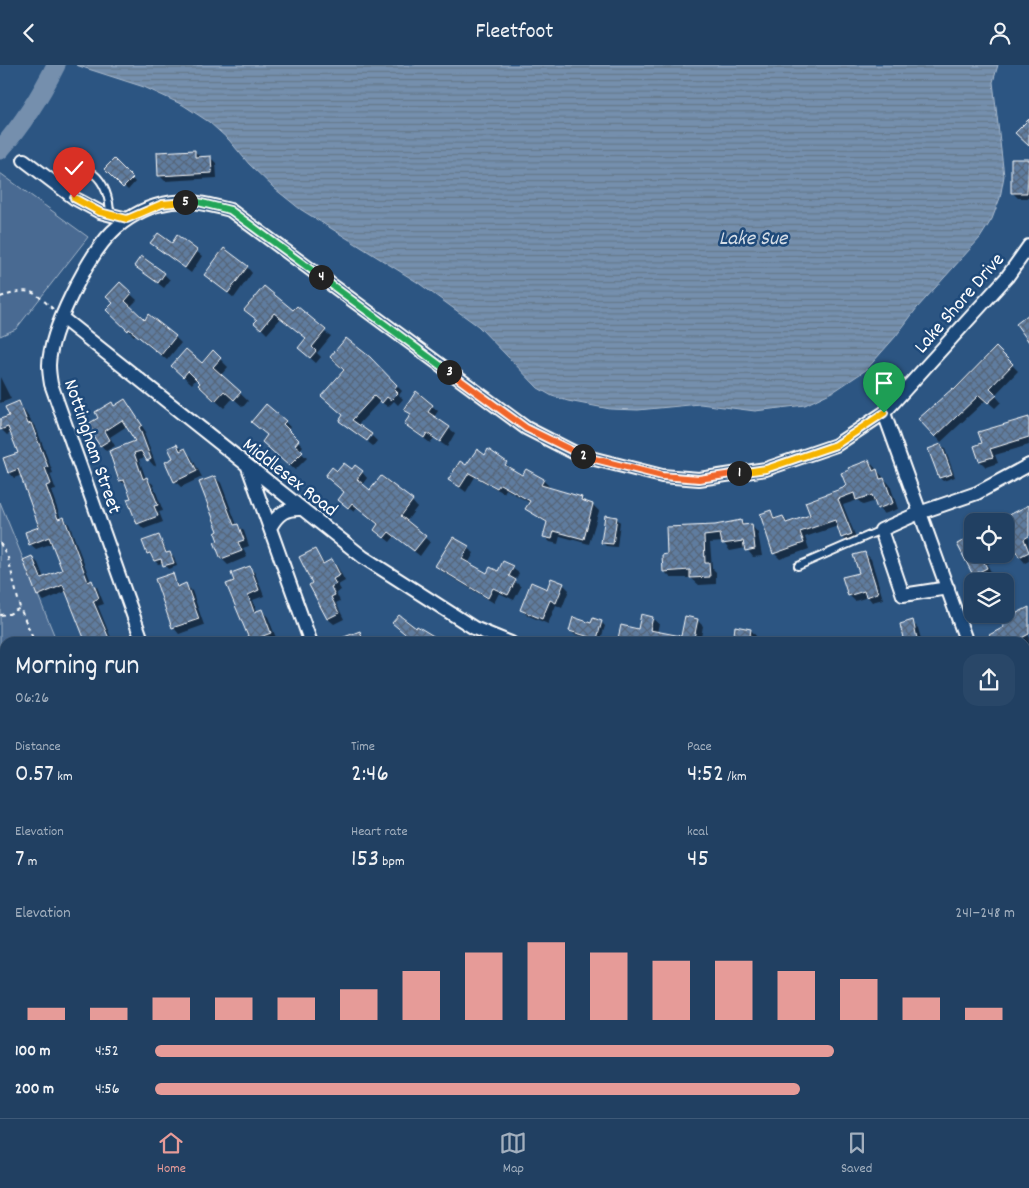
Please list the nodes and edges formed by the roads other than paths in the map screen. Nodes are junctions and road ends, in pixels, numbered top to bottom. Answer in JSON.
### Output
{"nodes":[{"id":1,"x":24,"y":160,"type":"dead end"},
{"id":2,"x":56,"y":185,"type":"junction"},
{"id":3,"x":110,"y":215,"type":"junction"},
{"id":4,"x":127,"y":219,"type":"junction"},
{"id":5,"x":1029,"y":246,"type":"edge"},
{"id":6,"x":62,"y":318,"type":"junction"},
{"id":7,"x":884,"y":413,"type":"junction"},
{"id":8,"x":1029,"y":465,"type":"edge"},
{"id":9,"x":248,"y":467,"type":"junction"},
{"id":10,"x":302,"y":509,"type":"junction"},
{"id":11,"x":919,"y":513,"type":"junction"},
{"id":12,"x":270,"y":528,"type":"junction"},
{"id":13,"x":882,"y":530,"type":"junction"},
{"id":14,"x":798,"y":566,"type":"dead end"},
{"id":15,"x":948,"y":588,"type":"junction"},
{"id":16,"x":474,"y":628,"type":"junction"},
{"id":17,"x":142,"y":637,"type":"edge"},
{"id":18,"x":309,"y":637,"type":"edge"},
{"id":19,"x":477,"y":637,"type":"edge"},
{"id":20,"x":496,"y":637,"type":"edge"},
{"id":21,"x":965,"y":637,"type":"edge"}],
"edges":[{"from":1,"to":2,"type":"street"},
{"from":2,"to":3,"type":"street"},
{"from":2,"to":3,"type":"lane"},
{"from":3,"to":4,"type":"street"},
{"from":4,"to":6,"type":"street","name":"Nottingham Street"},
{"from":4,"to":7,"type":"street","name":"Lake Shore Drive"},
{"from":5,"to":7,"type":"street","name":"Lake Shore Drive"},
{"from":6,"to":9,"type":"street","name":"Middlesex Road"},
{"from":6,"to":17,"type":"street","name":"Nottingham Street"},
{"from":7,"to":11,"type":"street"},
{"from":8,"to":11,"type":"street"},
{"from":9,"to":10,"type":"street","name":"Middlesex Road"},
{"from":9,"to":12,"type":"street"},
{"from":10,"to":12,"type":"street"},
{"from":10,"to":16,"type":"street","name":"Middlesex Road"},
{"from":11,"to":13,"type":"street"},
{"from":11,"to":15,"type":"street"},
{"from":12,"to":18,"type":"street"},
{"from":13,"to":14,"type":"lane"},
{"from":13,"to":15,"type":"street"},
{"from":15,"to":21,"type":"street"},
{"from":16,"to":19,"type":"street"},
{"from":16,"to":20,"type":"street","name":"Middlesex Road"}]}
